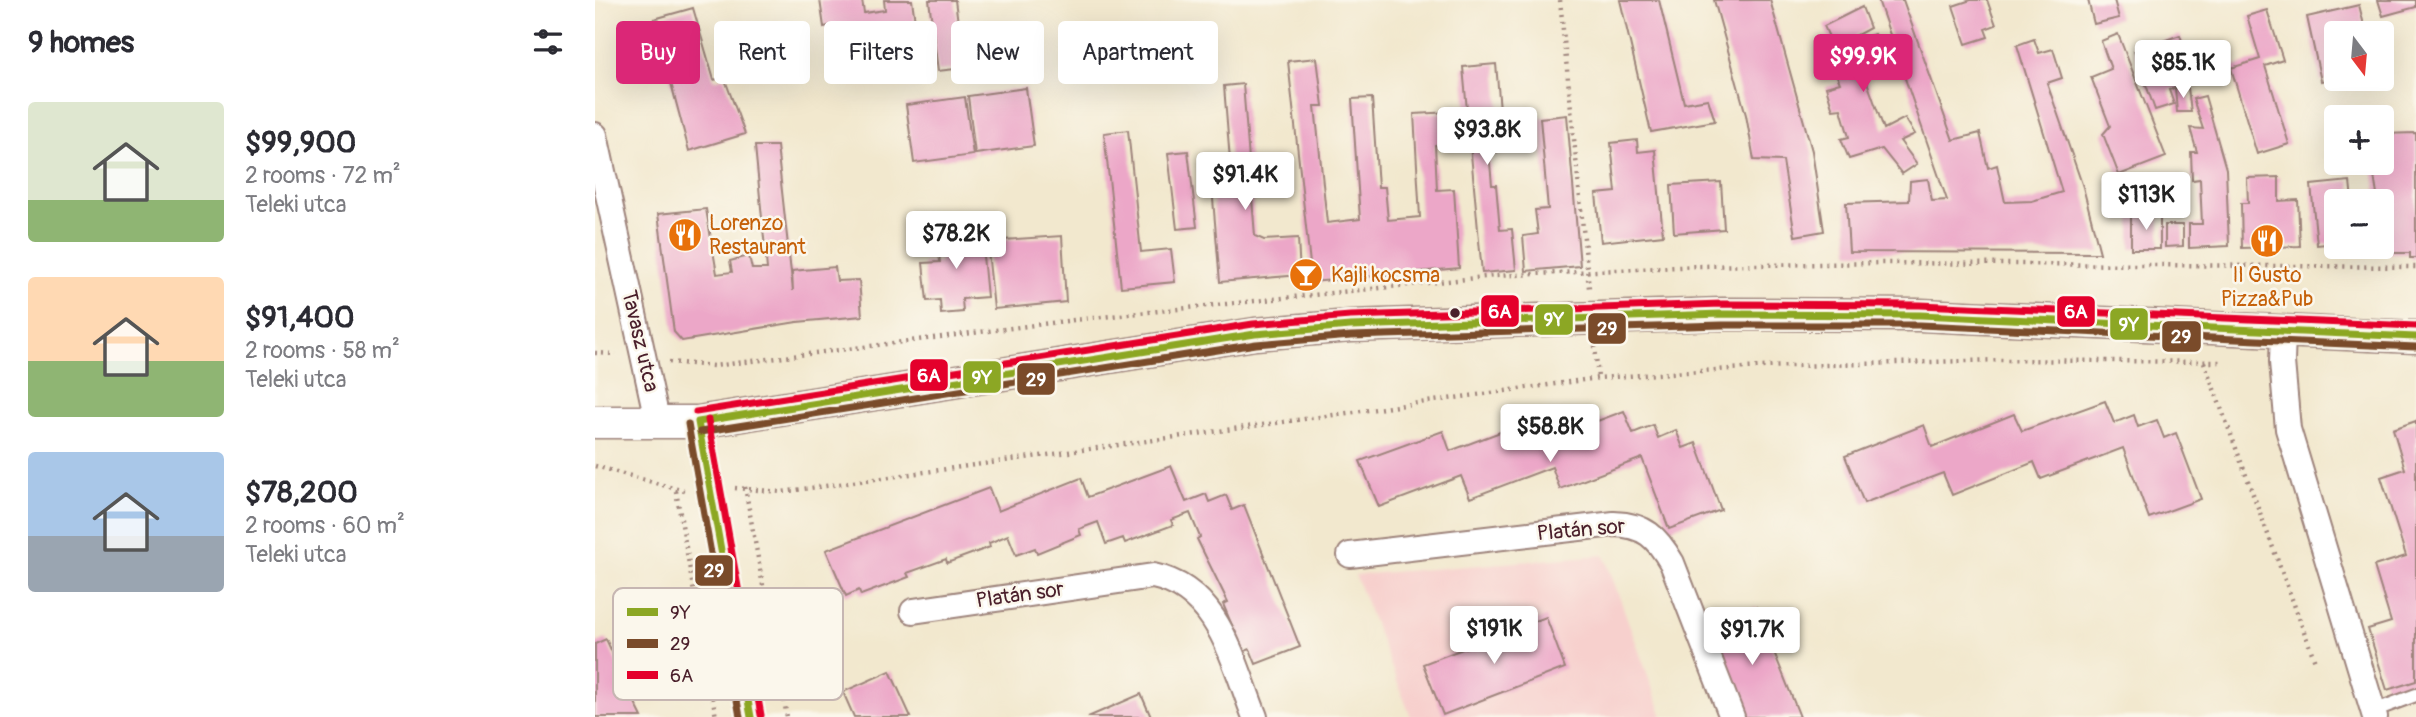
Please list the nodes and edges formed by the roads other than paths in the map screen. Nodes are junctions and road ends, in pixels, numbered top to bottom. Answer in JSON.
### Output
{"nodes":[{"id":1,"x":595,"y":135,"type":"edge"},
{"id":2,"x":2283,"y":332,"type":"junction"},
{"id":3,"x":2416,"y":337,"type":"edge"},
{"id":4,"x":595,"y":422,"type":"edge"},
{"id":5,"x":698,"y":422,"type":"junction"},
{"id":6,"x":658,"y":424,"type":"junction"},
{"id":7,"x":1350,"y":555,"type":"dead end"},
{"id":8,"x":728,"y":588,"type":"edge"},
{"id":9,"x":913,"y":611,"type":"dead end"},
{"id":10,"x":2416,"y":695,"type":"edge"},
{"id":11,"x":2374,"y":714,"type":"edge"},
{"id":12,"x":1255,"y":717,"type":"edge"},
{"id":13,"x":1733,"y":717,"type":"edge"}],
"edges":[{"from":1,"to":6,"type":"street","name":"Tavasz utca"},
{"from":2,"to":3,"type":"street"},
{"from":2,"to":5,"type":"street"},
{"from":2,"to":11,"type":"street"},
{"from":4,"to":6,"type":"street"},
{"from":5,"to":6,"type":"street"},
{"from":5,"to":8,"type":"street"},
{"from":7,"to":13,"type":"street","name":"Platán sor"},
{"from":9,"to":12,"type":"street","name":"Platán sor"},
{"from":10,"to":11,"type":"lane"}]}
